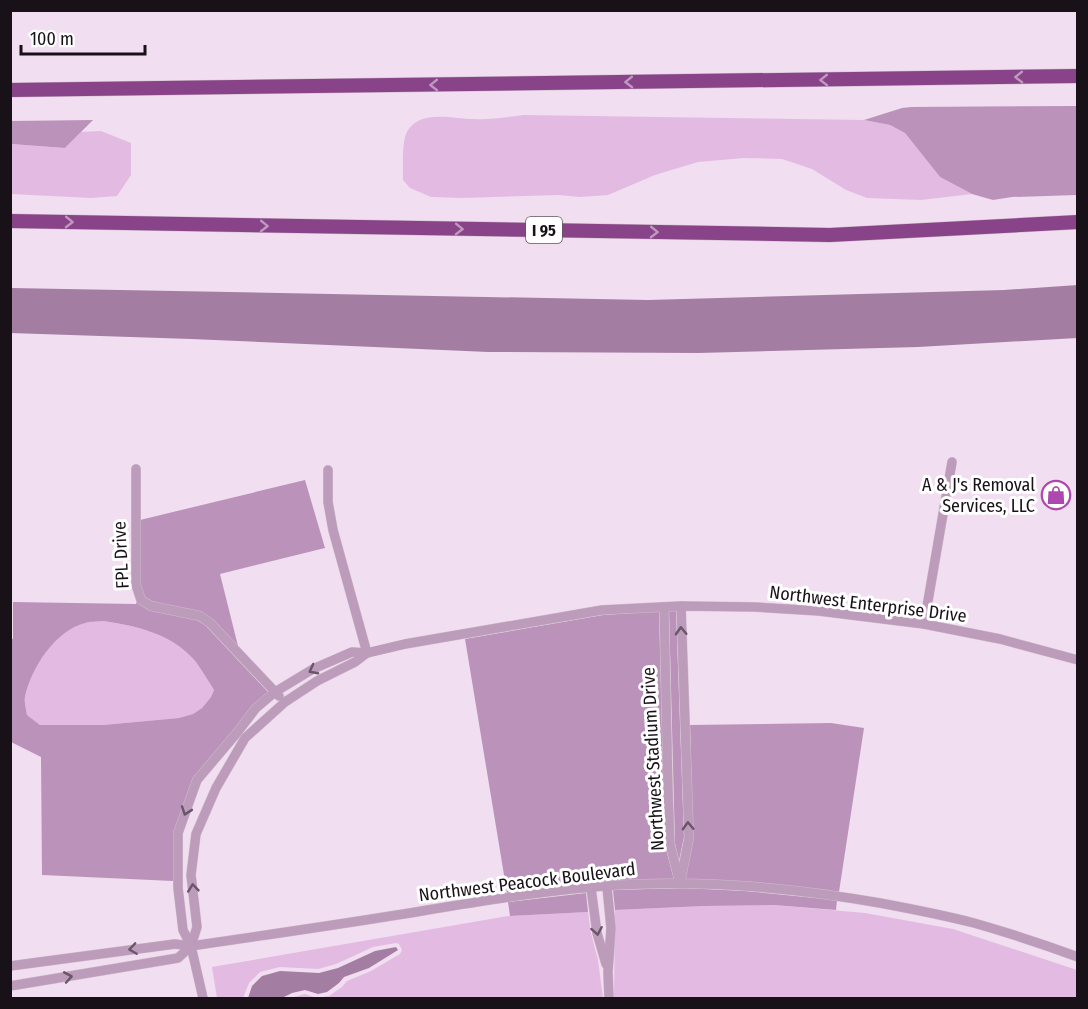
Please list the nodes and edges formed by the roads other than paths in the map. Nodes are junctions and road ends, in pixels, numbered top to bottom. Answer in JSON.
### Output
{"nodes":[{"id":1,"x":1077,"y":76,"type":"edge"},
{"id":2,"x":10,"y":90,"type":"edge"},
{"id":3,"x":10,"y":221,"type":"edge"},
{"id":4,"x":1077,"y":222,"type":"edge"},
{"id":5,"x":952,"y":462,"type":"dead end"},
{"id":6,"x":135,"y":469,"type":"dead end"},
{"id":7,"x":328,"y":470,"type":"dead end"},
{"id":8,"x":681,"y":606,"type":"junction"},
{"id":9,"x":664,"y":607,"type":"junction"},
{"id":10,"x":924,"y":624,"type":"junction"},
{"id":11,"x":367,"y":653,"type":"junction"},
{"id":12,"x":1077,"y":660,"type":"edge"},
{"id":13,"x":275,"y":692,"type":"junction"},
{"id":14,"x":285,"y":702,"type":"junction"},
{"id":15,"x":680,"y":884,"type":"junction"},
{"id":16,"x":607,"y":886,"type":"junction"},
{"id":17,"x":591,"y":888,"type":"junction"},
{"id":18,"x":191,"y":946,"type":"junction"},
{"id":19,"x":1077,"y":957,"type":"edge"},
{"id":20,"x":10,"y":966,"type":"edge"},
{"id":21,"x":608,"y":972,"type":"junction"},
{"id":22,"x":10,"y":986,"type":"edge"},
{"id":23,"x":203,"y":999,"type":"edge"},
{"id":24,"x":609,"y":999,"type":"edge"}],
"edges":[{"from":1,"to":2,"type":"highway","one_way":true},
{"from":3,"to":4,"type":"highway","number":"I 95","one_way":true},
{"from":5,"to":10,"type":"street"},
{"from":6,"to":13,"type":"street","name":"FPL Drive"},
{"from":7,"to":11,"type":"street"},
{"from":8,"to":9,"type":"street","name":"Northwest Enterprise Drive"},
{"from":8,"to":10,"type":"street","name":"Northwest Enterprise Drive"},
{"from":15,"to":8,"type":"street","name":"Northwest Stadium Drive","one_way":true},
{"from":9,"to":11,"type":"street","name":"Northwest Enterprise Drive"},
{"from":9,"to":15,"type":"street","name":"Northwest Stadium Drive"},
{"from":10,"to":12,"type":"street","name":"Northwest Enterprise Drive"},
{"from":11,"to":13,"type":"street","name":"Northwest Enterprise Drive","one_way":true},
{"from":11,"to":14,"type":"street","name":"Northwest Enterprise Drive"},
{"from":13,"to":14,"type":"street","name":"FPL Drive"},
{"from":13,"to":18,"type":"street","name":"Northwest Enterprise Drive","one_way":true},
{"from":18,"to":14,"type":"street","name":"Northwest Enterprise Drive","one_way":true},
{"from":15,"to":16,"type":"street","name":"Northwest Peacock Boulevard"},
{"from":15,"to":19,"type":"street","name":"Northwest Peacock Boulevard"},
{"from":16,"to":17,"type":"street","name":"Northwest Peacock Boulevard"},
{"from":16,"to":21,"type":"street"},
{"from":17,"to":18,"type":"street","name":"Northwest Peacock Boulevard"},
{"from":17,"to":21,"type":"street","one_way":true},
{"from":18,"to":20,"type":"street","name":"Northwest Peacock Boulevard","one_way":true},
{"from":22,"to":18,"type":"street","name":"Northwest Peacock Boulevard","one_way":true},
{"from":18,"to":23,"type":"street"},
{"from":21,"to":24,"type":"street"}]}
